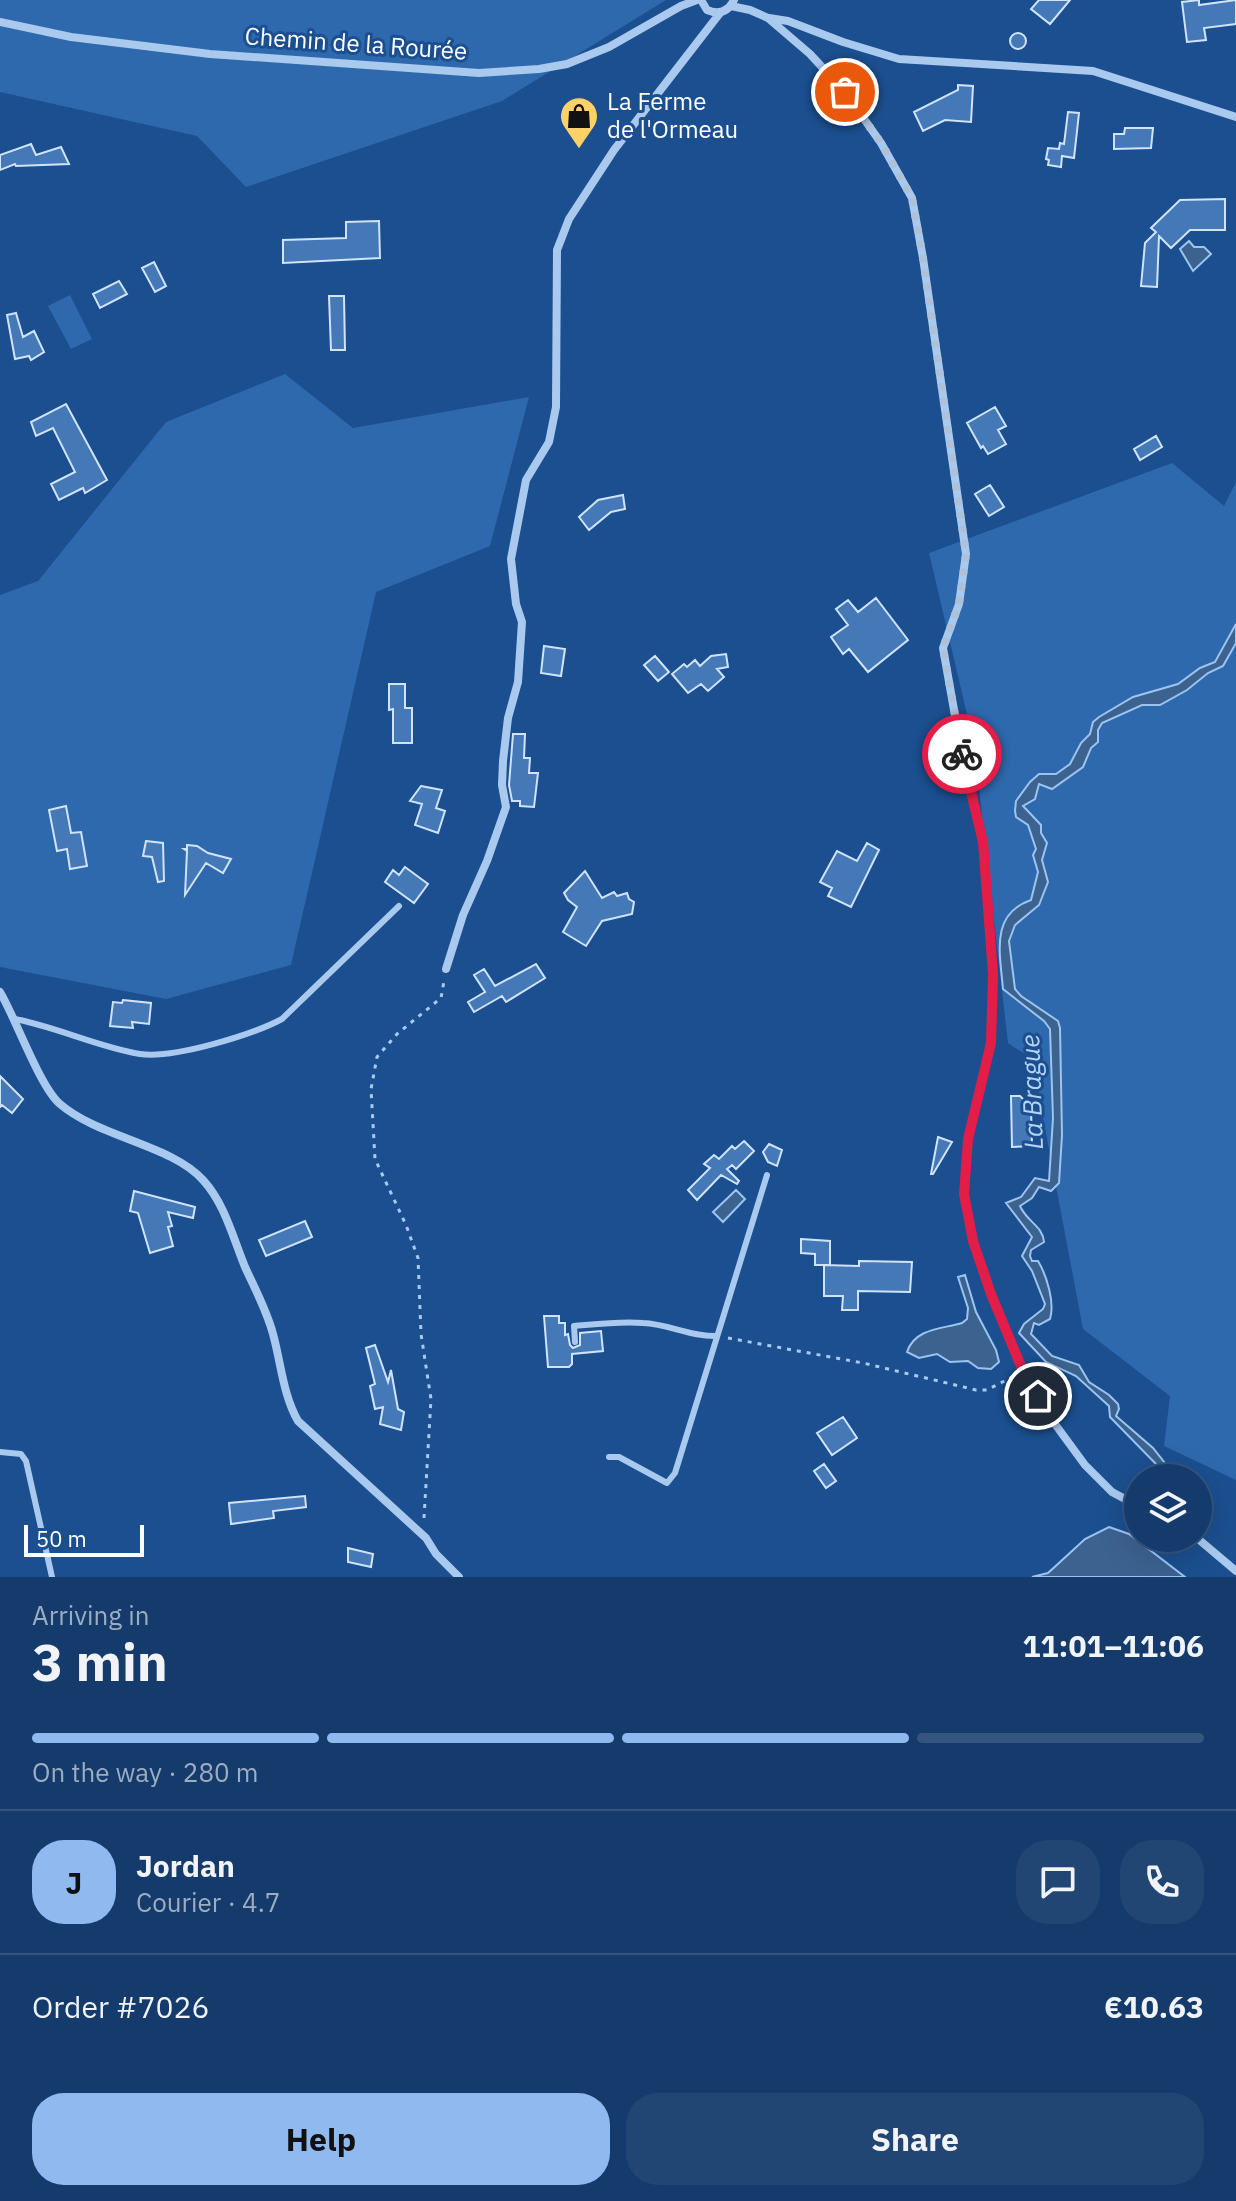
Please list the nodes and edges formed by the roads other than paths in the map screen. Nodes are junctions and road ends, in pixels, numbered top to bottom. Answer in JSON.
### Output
{"nodes":[{"id":1,"x":699,"y":0,"type":"edge"},
{"id":2,"x":732,"y":3,"type":"edge"},
{"id":3,"x":720,"y":13,"type":"junction"},
{"id":4,"x":768,"y":18,"type":"junction"},
{"id":5,"x":0,"y":22,"type":"edge"},
{"id":6,"x":1236,"y":117,"type":"edge"},
{"id":7,"x":399,"y":906,"type":"dead end"},
{"id":8,"x":446,"y":969,"type":"road end"},
{"id":9,"x":0,"y":992,"type":"edge"},
{"id":10,"x":15,"y":1019,"type":"junction"},
{"id":11,"x":767,"y":1175,"type":"dead end"},
{"id":12,"x":717,"y":1336,"type":"junction"},
{"id":13,"x":575,"y":1342,"type":"dead end"},
{"id":14,"x":0,"y":1452,"type":"edge"},
{"id":15,"x":609,"y":1457,"type":"dead end"},
{"id":16,"x":1124,"y":1498,"type":"edge"},
{"id":17,"x":1212,"y":1549,"type":"edge"},
{"id":18,"x":1236,"y":1571,"type":"edge"},
{"id":19,"x":52,"y":1577,"type":"edge"},
{"id":20,"x":459,"y":1577,"type":"edge"}],
"edges":[{"from":1,"to":3,"type":"street"},
{"from":1,"to":5,"type":"street","name":"Chemin de la Rourée"},
{"from":2,"to":3,"type":"street"},
{"from":2,"to":4,"type":"street"},
{"from":3,"to":8,"type":"street"},
{"from":4,"to":6,"type":"street"},
{"from":4,"to":16,"type":"street"},
{"from":7,"to":10,"type":"lane"},
{"from":9,"to":10,"type":"street"},
{"from":10,"to":20,"type":"street"},
{"from":11,"to":12,"type":"lane"},
{"from":12,"to":13,"type":"lane"},
{"from":12,"to":15,"type":"lane"},
{"from":14,"to":19,"type":"lane"},
{"from":17,"to":18,"type":"street"}]}
